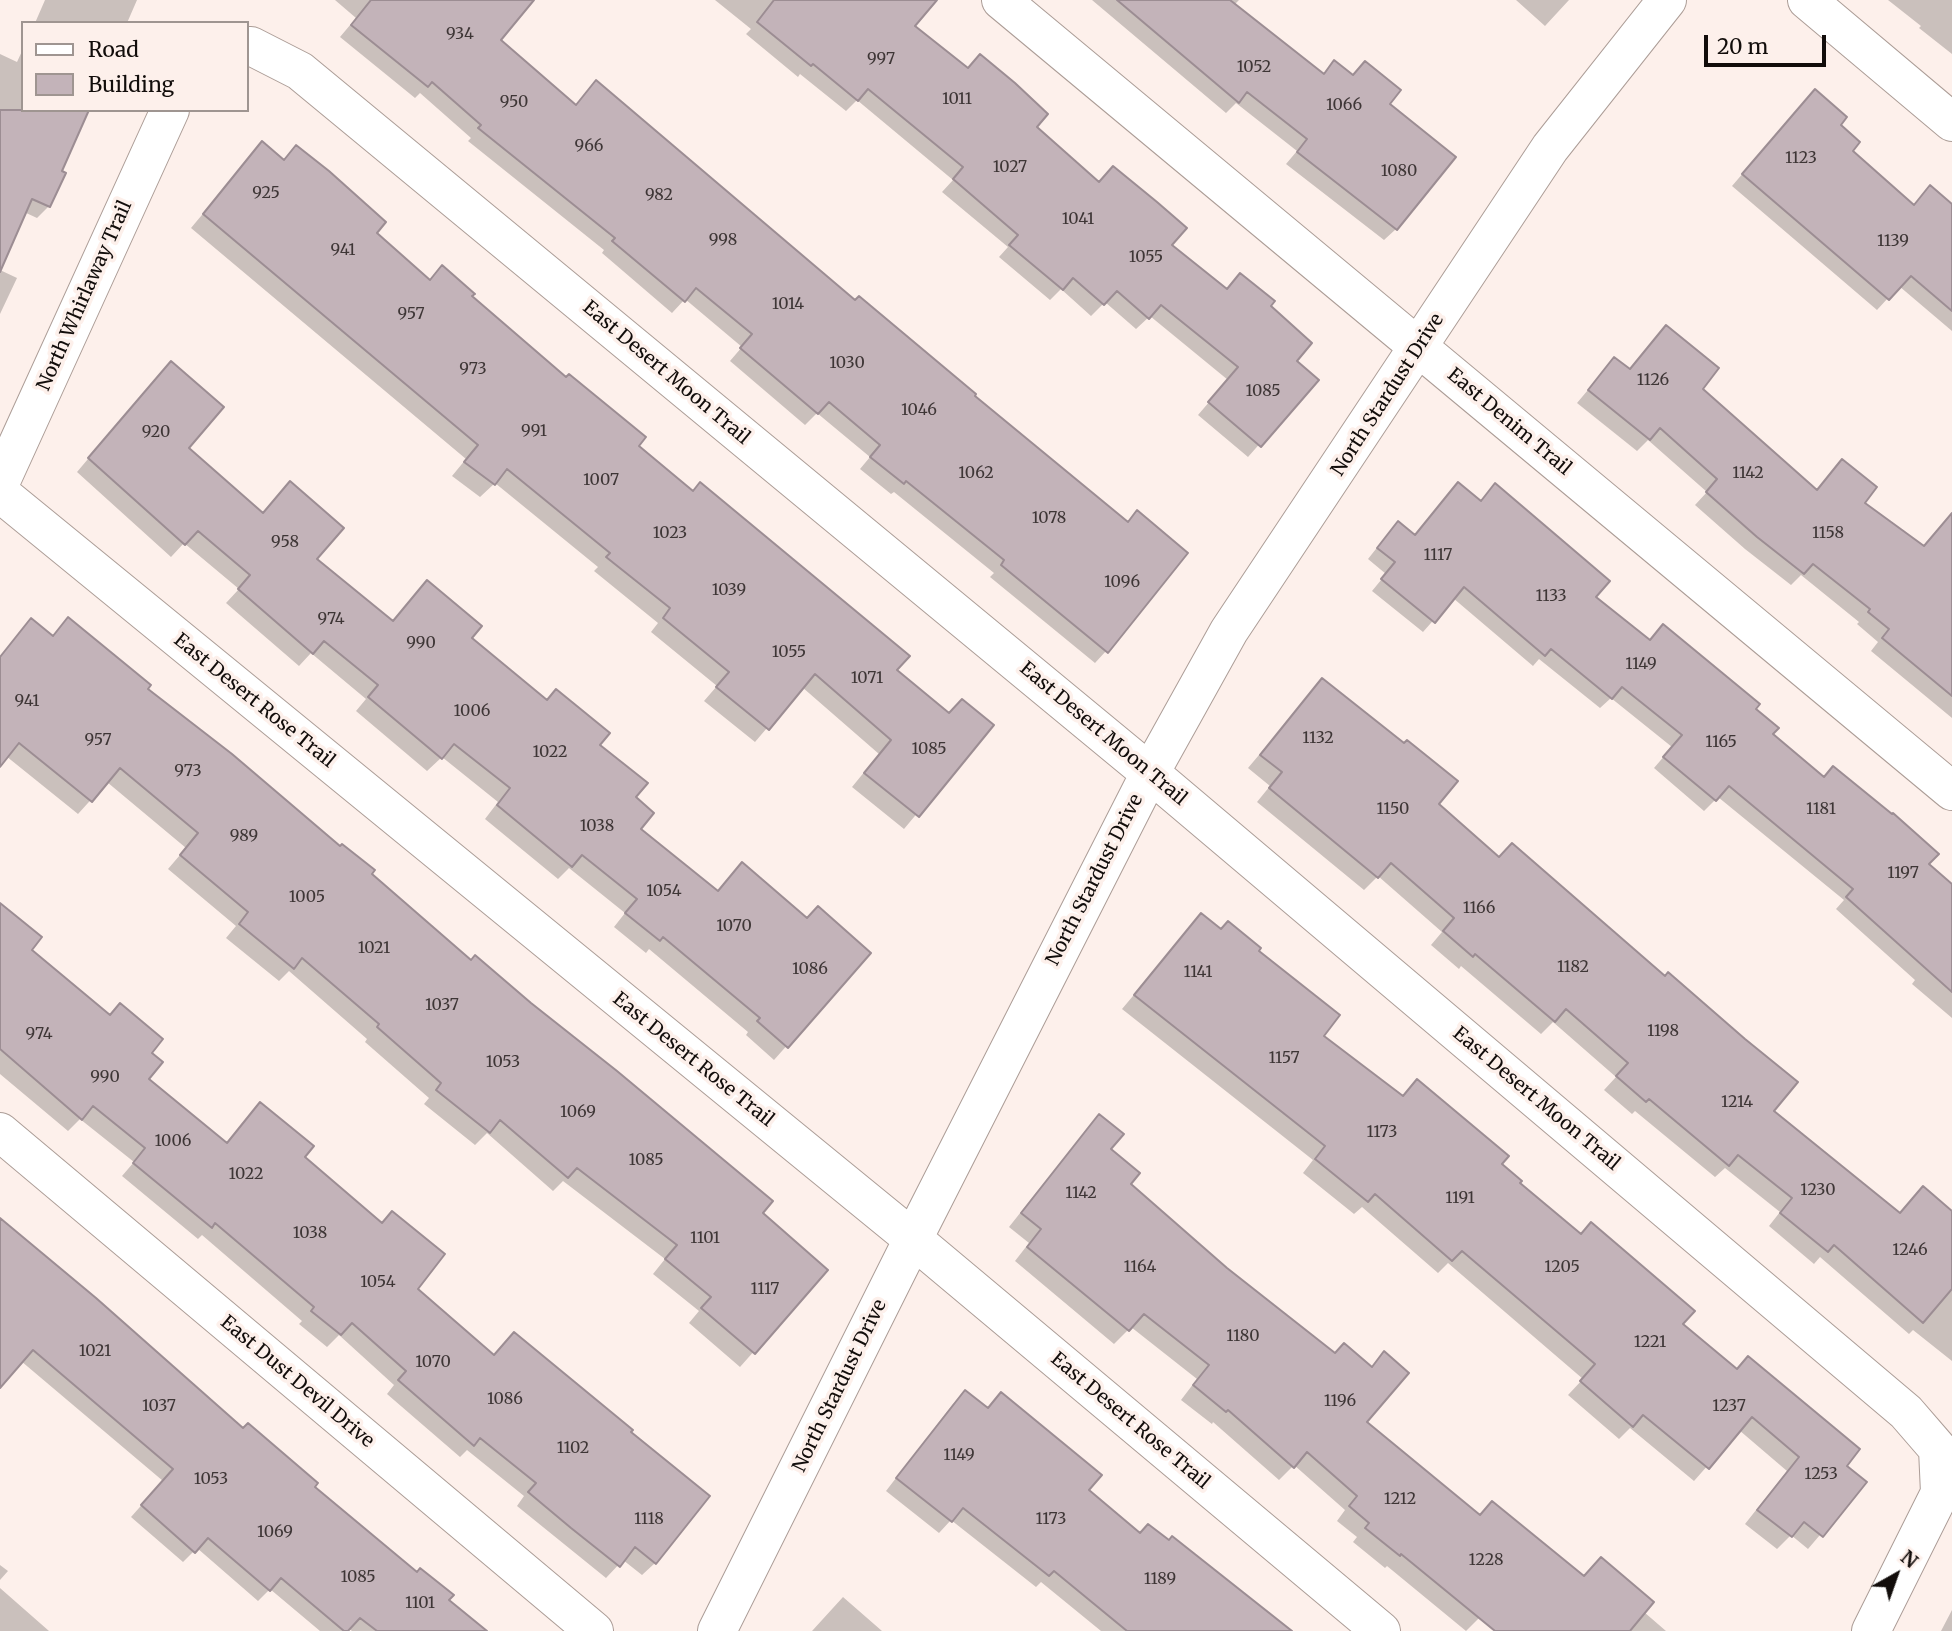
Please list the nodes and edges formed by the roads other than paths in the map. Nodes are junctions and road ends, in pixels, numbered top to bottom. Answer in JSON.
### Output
{"nodes":[{"id":1,"x":1001,"y":0,"type":"edge"},
{"id":2,"x":1667,"y":0,"type":"edge"},
{"id":3,"x":1807,"y":0,"type":"edge"},
{"id":4,"x":248,"y":46,"type":"edge"},
{"id":5,"x":169,"y":112,"type":"edge"},
{"id":6,"x":1952,"y":122,"type":"edge"},
{"id":7,"x":1419,"y":347,"type":"junction"},
{"id":8,"x":0,"y":483,"type":"edge"},
{"id":9,"x":0,"y":493,"type":"edge"},
{"id":10,"x":1150,"y":773,"type":"junction"},
{"id":11,"x":1952,"y":791,"type":"edge"},
{"id":12,"x":0,"y":1132,"type":"edge"},
{"id":13,"x":912,"y":1239,"type":"junction"},
{"id":14,"x":594,"y":1631,"type":"edge"},
{"id":15,"x":717,"y":1631,"type":"edge"},
{"id":16,"x":1381,"y":1631,"type":"edge"},
{"id":17,"x":1871,"y":1631,"type":"edge"}],
"edges":[{"from":1,"to":7,"type":"street","name":"East Denim Trail"},
{"from":2,"to":7,"type":"street","name":"North Stardust Drive"},
{"from":3,"to":6,"type":"street"},
{"from":4,"to":10,"type":"street","name":"East Desert Moon Trail"},
{"from":5,"to":8,"type":"street","name":"North Whirlaway Trail"},
{"from":7,"to":10,"type":"street","name":"North Stardust Drive"},
{"from":7,"to":11,"type":"street","name":"East Denim Trail"},
{"from":9,"to":13,"type":"street","name":"East Desert Rose Trail"},
{"from":10,"to":13,"type":"street","name":"North Stardust Drive"},
{"from":10,"to":17,"type":"street","name":"East Desert Moon Trail"},
{"from":12,"to":14,"type":"street","name":"East Dust Devil Drive"},
{"from":13,"to":15,"type":"street","name":"North Stardust Drive"},
{"from":13,"to":16,"type":"street","name":"East Desert Rose Trail"}]}
